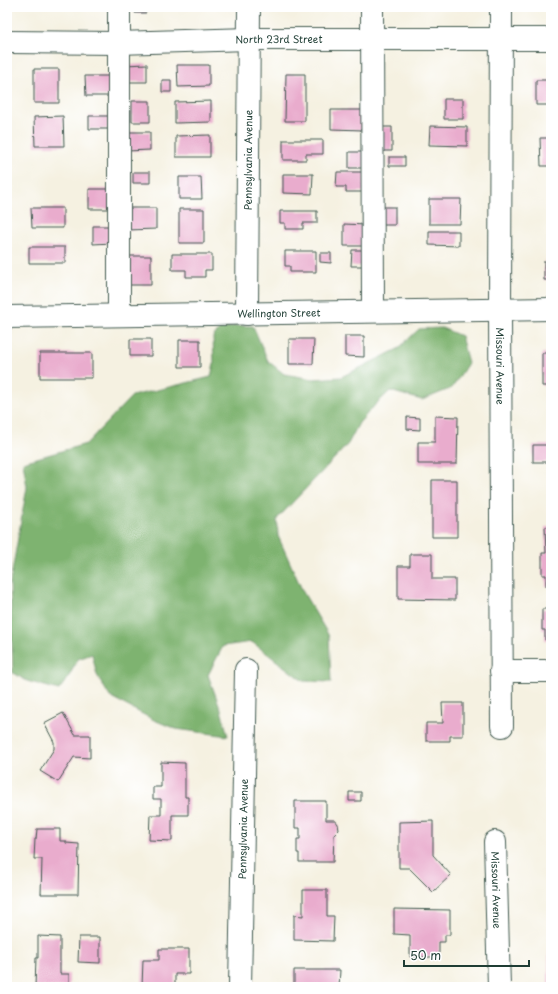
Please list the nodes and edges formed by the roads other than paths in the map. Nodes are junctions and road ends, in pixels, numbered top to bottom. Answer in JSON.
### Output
{"nodes":[{"id":1,"x":119,"y":7,"type":"edge"},
{"id":2,"x":249,"y":7,"type":"edge"},
{"id":3,"x":372,"y":7,"type":"edge"},
{"id":4,"x":501,"y":7,"type":"edge"},
{"id":5,"x":249,"y":39,"type":"junction"},
{"id":6,"x":372,"y":39,"type":"junction"},
{"id":7,"x":501,"y":39,"type":"junction"},
{"id":8,"x":551,"y":39,"type":"edge"},
{"id":9,"x":7,"y":42,"type":"edge"},
{"id":10,"x":118,"y":43,"type":"junction"},
{"id":11,"x":500,"y":309,"type":"junction"},
{"id":12,"x":551,"y":309,"type":"edge"},
{"id":13,"x":372,"y":311,"type":"junction"},
{"id":14,"x":247,"y":314,"type":"junction"},
{"id":15,"x":120,"y":316,"type":"junction"},
{"id":16,"x":7,"y":317,"type":"edge"},
{"id":17,"x":246,"y":670,"type":"dead end"},
{"id":18,"x":501,"y":671,"type":"junction"},
{"id":19,"x":551,"y":671,"type":"edge"},
{"id":20,"x":502,"y":726,"type":"dead end"},
{"id":21,"x":495,"y":842,"type":"dead end"},
{"id":22,"x":240,"y":987,"type":"edge"},
{"id":23,"x":499,"y":987,"type":"edge"}],
"edges":[{"from":1,"to":10,"type":"street"},
{"from":2,"to":5,"type":"street","name":"Pennsylvania Avenue"},
{"from":3,"to":6,"type":"street"},
{"from":4,"to":7,"type":"street","name":"Missouri Avenue"},
{"from":5,"to":6,"type":"street","name":"North 23rd Street"},
{"from":5,"to":10,"type":"street","name":"North 23rd Street"},
{"from":5,"to":14,"type":"street","name":"Pennsylvania Avenue"},
{"from":6,"to":7,"type":"street","name":"North 23rd Street"},
{"from":6,"to":13,"type":"street"},
{"from":7,"to":8,"type":"street","name":"North 23rd Street"},
{"from":7,"to":11,"type":"street","name":"Missouri Avenue"},
{"from":9,"to":10,"type":"street","name":"North 23rd Street"},
{"from":10,"to":15,"type":"street"},
{"from":11,"to":12,"type":"street","name":"Wellington Street"},
{"from":11,"to":13,"type":"street","name":"Wellington Street"},
{"from":11,"to":18,"type":"street","name":"Missouri Avenue"},
{"from":13,"to":14,"type":"street","name":"Wellington Street"},
{"from":14,"to":15,"type":"street","name":"Wellington Street"},
{"from":15,"to":16,"type":"street","name":"Wellington Street"},
{"from":17,"to":22,"type":"street","name":"Pennsylvania Avenue"},
{"from":18,"to":19,"type":"street"},
{"from":18,"to":20,"type":"street","name":"Missouri Avenue"},
{"from":21,"to":23,"type":"street","name":"Missouri Avenue"}]}
